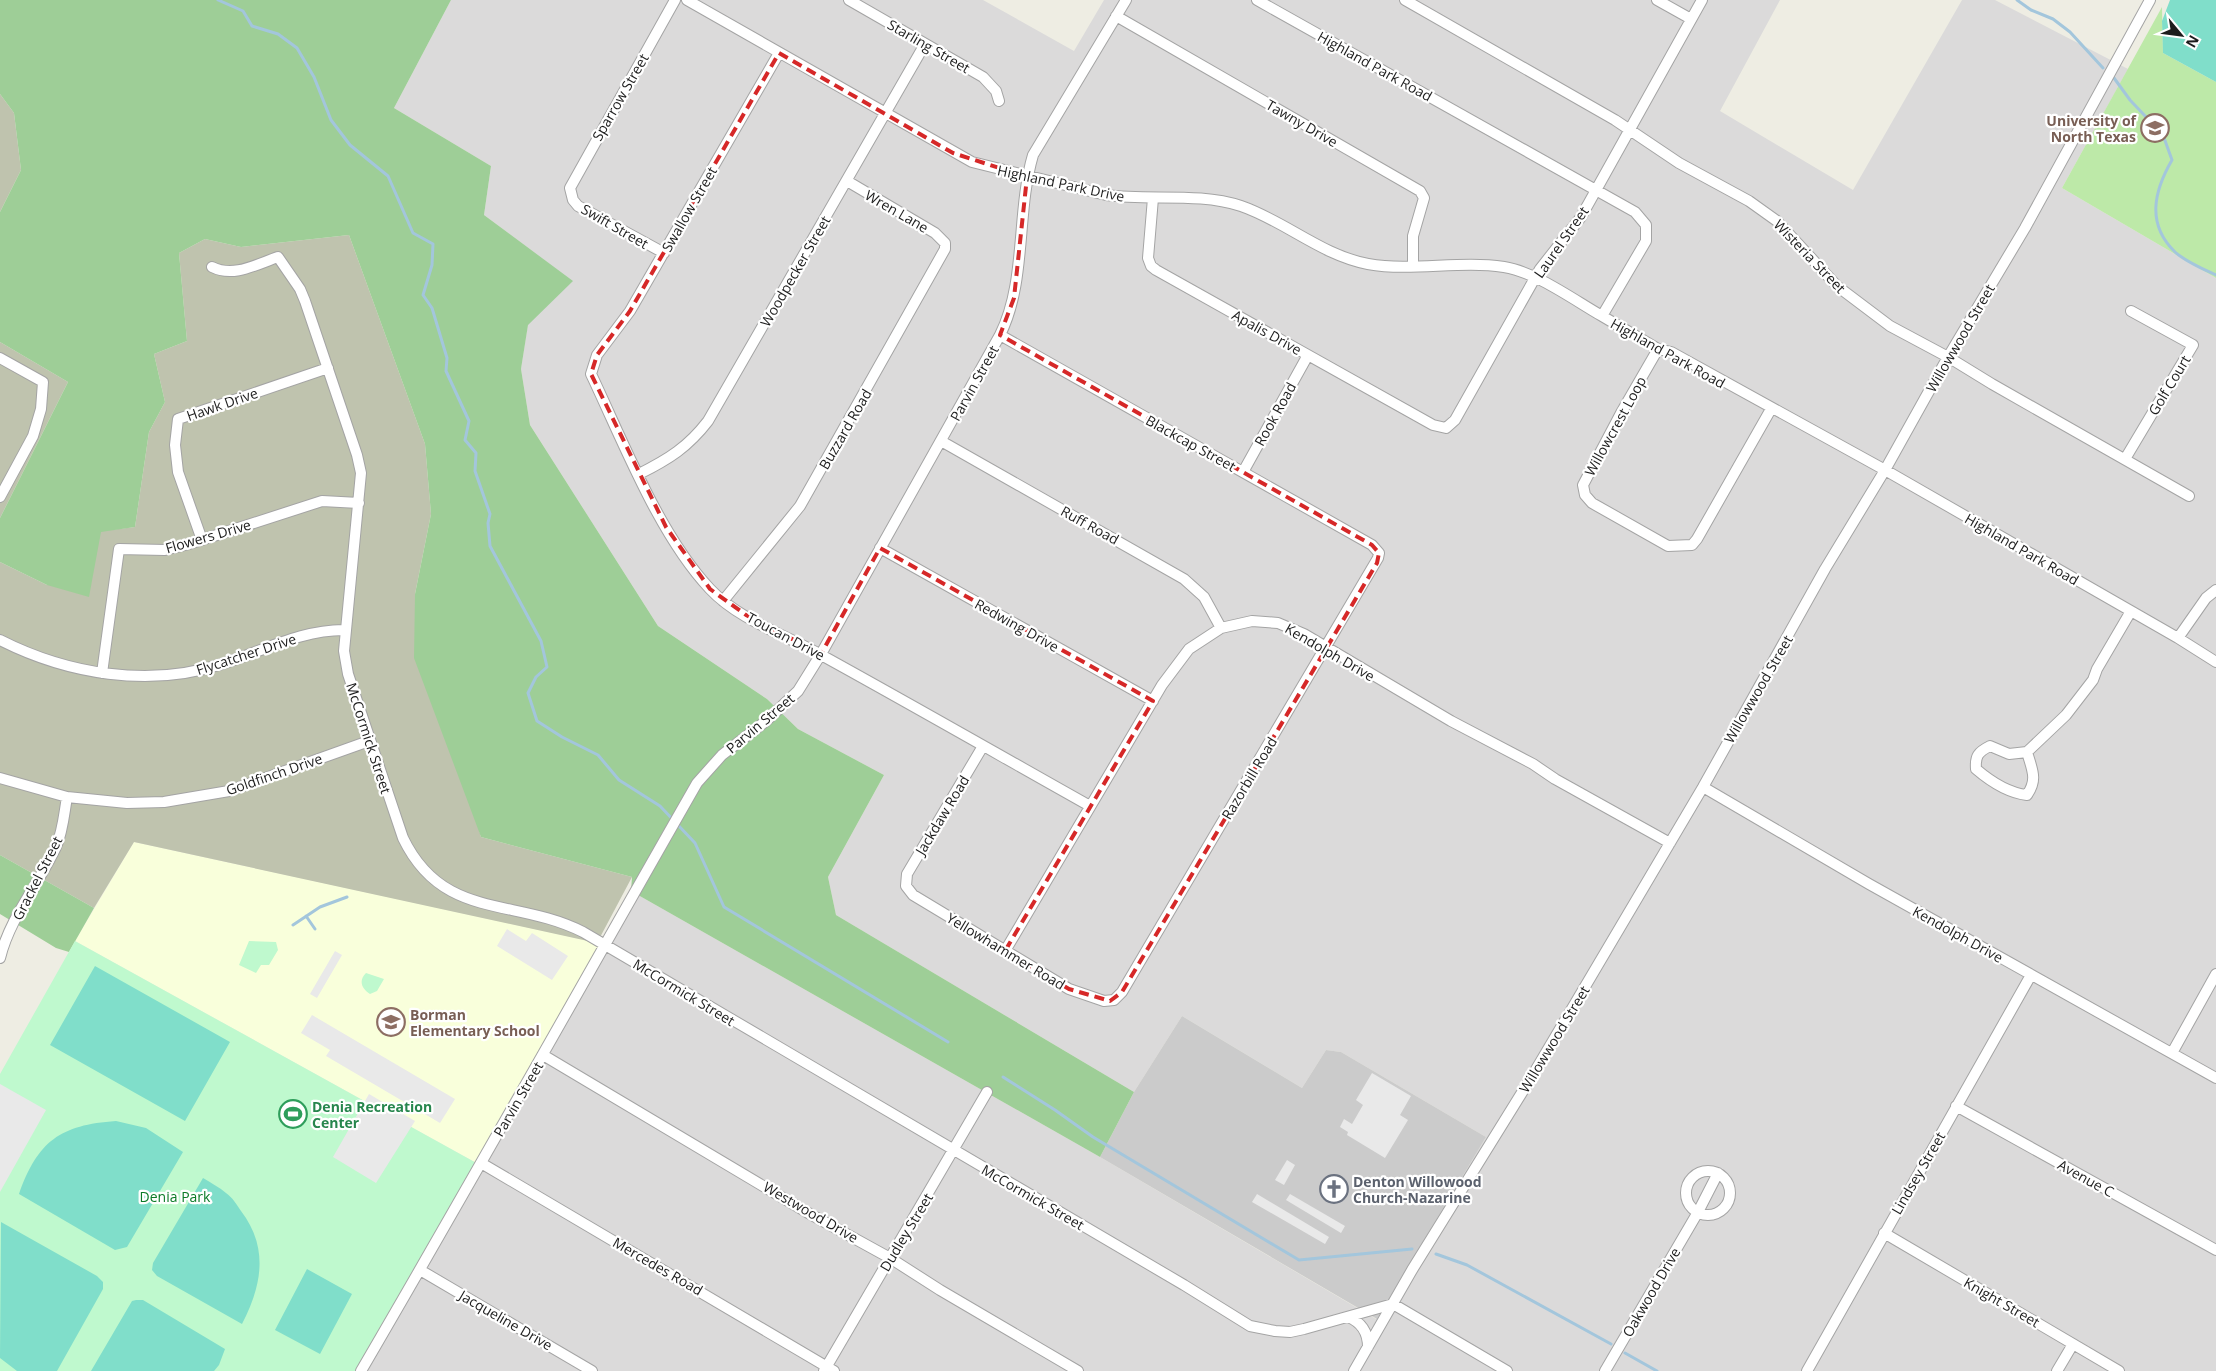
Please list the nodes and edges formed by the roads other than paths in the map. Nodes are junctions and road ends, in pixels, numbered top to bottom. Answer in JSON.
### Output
{"nodes":[{"id":1,"x":675,"y":0,"type":"edge"},
{"id":2,"x":687,"y":0,"type":"edge"},
{"id":3,"x":849,"y":0,"type":"edge"},
{"id":4,"x":1126,"y":0,"type":"edge"},
{"id":5,"x":1257,"y":0,"type":"edge"},
{"id":6,"x":1405,"y":0,"type":"edge"},
{"id":7,"x":1657,"y":0,"type":"edge"},
{"id":8,"x":1702,"y":0,"type":"edge"},
{"id":9,"x":2150,"y":0,"type":"edge"},
{"id":10,"x":1116,"y":16,"type":"junction"},
{"id":11,"x":1691,"y":19,"type":"junction"},
{"id":12,"x":925,"y":44,"type":"junction"},
{"id":13,"x":779,"y":53,"type":"junction"},
{"id":14,"x":999,"y":100,"type":"dead end"},
{"id":15,"x":885,"y":114,"type":"junction"},
{"id":16,"x":1629,"y":129,"type":"junction"},
{"id":17,"x":1027,"y":177,"type":"junction"},
{"id":18,"x":847,"y":181,"type":"junction"},
{"id":19,"x":1596,"y":190,"type":"junction"},
{"id":20,"x":570,"y":195,"type":"joint"},
{"id":21,"x":1153,"y":198,"type":"junction"},
{"id":22,"x":945,"y":243,"type":"joint"},
{"id":23,"x":664,"y":253,"type":"junction"},
{"id":24,"x":1413,"y":266,"type":"junction"},
{"id":25,"x":212,"y":267,"type":"dead end"},
{"id":26,"x":1535,"y":278,"type":"junction"},
{"id":27,"x":2131,"y":311,"type":"dead end"},
{"id":28,"x":1602,"y":316,"type":"junction"},
{"id":29,"x":1000,"y":335,"type":"junction"},
{"id":30,"x":1658,"y":349,"type":"junction"},
{"id":31,"x":1308,"y":355,"type":"junction"},
{"id":32,"x":1948,"y":357,"type":"junction"},
{"id":33,"x":0,"y":358,"type":"edge"},
{"id":34,"x":594,"y":361,"type":"joint"},
{"id":35,"x":328,"y":368,"type":"junction"},
{"id":36,"x":1771,"y":409,"type":"junction"},
{"id":37,"x":1446,"y":428,"type":"joint"},
{"id":38,"x":941,"y":441,"type":"junction"},
{"id":39,"x":2125,"y":460,"type":"junction"},
{"id":40,"x":1886,"y":470,"type":"junction"},
{"id":41,"x":1243,"y":472,"type":"junction"},
{"id":42,"x":639,"y":474,"type":"junction"},
{"id":43,"x":2189,"y":496,"type":"dead end"},
{"id":44,"x":0,"y":497,"type":"edge"},
{"id":45,"x":359,"y":503,"type":"junction"},
{"id":46,"x":202,"y":540,"type":"junction"},
{"id":47,"x":880,"y":548,"type":"junction"},
{"id":48,"x":1379,"y":552,"type":"joint"},
{"id":49,"x":2216,"y":590,"type":"edge"},
{"id":50,"x":723,"y":601,"type":"junction"},
{"id":51,"x":2131,"y":611,"type":"junction"},
{"id":52,"x":1221,"y":628,"type":"junction"},
{"id":53,"x":346,"y":630,"type":"junction"},
{"id":54,"x":2178,"y":638,"type":"junction"},
{"id":55,"x":0,"y":640,"type":"edge"},
{"id":56,"x":1327,"y":647,"type":"junction"},
{"id":57,"x":821,"y":654,"type":"junction"},
{"id":58,"x":2216,"y":662,"type":"edge"},
{"id":59,"x":102,"y":673,"type":"junction"},
{"id":60,"x":1153,"y":701,"type":"junction"},
{"id":61,"x":369,"y":741,"type":"junction"},
{"id":62,"x":983,"y":746,"type":"junction"},
{"id":63,"x":2027,"y":752,"type":"junction"},
{"id":64,"x":0,"y":778,"type":"edge"},
{"id":65,"x":1703,"y":787,"type":"junction"},
{"id":66,"x":67,"y":797,"type":"junction"},
{"id":67,"x":1090,"y":806,"type":"junction"},
{"id":68,"x":1670,"y":843,"type":"junction"},
{"id":69,"x":906,"y":886,"type":"joint"},
{"id":70,"x":604,"y":944,"type":"junction"},
{"id":71,"x":1005,"y":951,"type":"junction"},
{"id":72,"x":0,"y":958,"type":"edge"},
{"id":73,"x":2216,"y":974,"type":"edge"},
{"id":74,"x":2031,"y":975,"type":"junction"},
{"id":75,"x":1114,"y":1000,"type":"joint"},
{"id":76,"x":2172,"y":1053,"type":"junction"},
{"id":77,"x":543,"y":1055,"type":"junction"},
{"id":78,"x":2216,"y":1078,"type":"edge"},
{"id":79,"x":987,"y":1092,"type":"dead end"},
{"id":80,"x":1956,"y":1106,"type":"junction"},
{"id":81,"x":954,"y":1150,"type":"junction"},
{"id":82,"x":481,"y":1163,"type":"junction"},
{"id":83,"x":1718,"y":1173,"type":"junction"},
{"id":84,"x":1698,"y":1212,"type":"junction"},
{"id":85,"x":1884,"y":1233,"type":"junction"},
{"id":86,"x":2216,"y":1250,"type":"edge"},
{"id":87,"x":890,"y":1258,"type":"junction"},
{"id":88,"x":420,"y":1270,"type":"junction"},
{"id":89,"x":1393,"y":1304,"type":"junction"},
{"id":90,"x":1348,"y":1317,"type":"junction"},
{"id":91,"x":2073,"y":1344,"type":"junction"},
{"id":92,"x":1368,"y":1347,"type":"junction"},
{"id":93,"x":828,"y":1370,"type":"edge"},
{"id":94,"x":361,"y":1371,"type":"edge"},
{"id":95,"x":592,"y":1371,"type":"edge"},
{"id":96,"x":1078,"y":1371,"type":"edge"},
{"id":97,"x":1354,"y":1371,"type":"edge"},
{"id":98,"x":1507,"y":1371,"type":"edge"},
{"id":99,"x":1605,"y":1371,"type":"edge"},
{"id":100,"x":1807,"y":1371,"type":"edge"},
{"id":101,"x":2057,"y":1371,"type":"edge"},
{"id":102,"x":2119,"y":1371,"type":"edge"}],
"edges":[{"from":1,"to":20,"type":"street","name":"Sparrow Street"},
{"from":2,"to":13,"type":"street","name":"Highland Park Drive"},
{"from":3,"to":12,"type":"street","name":"Starling Street"},
{"from":4,"to":10,"type":"street","name":"Parvin Street"},
{"from":5,"to":19,"type":"street","name":"Highland Park Road"},
{"from":6,"to":16,"type":"street","name":"Wisteria Street"},
{"from":7,"to":11,"type":"street"},
{"from":8,"to":11,"type":"street","name":"Laurel Street"},
{"from":9,"to":32,"type":"street","name":"Willowwood Street"},
{"from":10,"to":17,"type":"street","name":"Parvin Street"},
{"from":10,"to":24,"type":"street","name":"Tawny Drive"},
{"from":11,"to":16,"type":"street","name":"Laurel Street"},
{"from":12,"to":14,"type":"street","name":"Starling Street"},
{"from":12,"to":15,"type":"street","name":"Woodpecker Street"},
{"from":13,"to":15,"type":"street","name":"Highland Park Drive"},
{"from":13,"to":23,"type":"street","name":"Swallow Street"},
{"from":15,"to":17,"type":"street","name":"Highland Park Drive"},
{"from":15,"to":18,"type":"street","name":"Woodpecker Street"},
{"from":16,"to":19,"type":"street","name":"Laurel Street"},
{"from":16,"to":32,"type":"street","name":"Wisteria Street"},
{"from":17,"to":21,"type":"street","name":"Highland Park Drive"},
{"from":17,"to":29,"type":"street","name":"Parvin Street"},
{"from":18,"to":22,"type":"street","name":"Wren Lane"},
{"from":18,"to":42,"type":"street","name":"Woodpecker Street"},
{"from":19,"to":26,"type":"street","name":"Laurel Street"},
{"from":19,"to":28,"type":"street","name":"Highland Park Road"},
{"from":20,"to":23,"type":"street","name":"Swift Street"},
{"from":21,"to":24,"type":"street","name":"Highland Park Drive"},
{"from":21,"to":31,"type":"street","name":"Apalis Drive"},
{"from":22,"to":50,"type":"street","name":"Buzzard Road"},
{"from":23,"to":34,"type":"street","name":"Swallow Street"},
{"from":24,"to":26,"type":"street","name":"Highland Park Drive"},
{"from":25,"to":35,"type":"street","name":"McCormick Street"},
{"from":26,"to":28,"type":"street","name":"Highland Park Drive"},
{"from":26,"to":37,"type":"street","name":"Laurel Street"},
{"from":27,"to":39,"type":"street","name":"Golf Court"},
{"from":28,"to":30,"type":"street","name":"Highland Park Road"},
{"from":29,"to":38,"type":"street","name":"Parvin Street"},
{"from":29,"to":41,"type":"street","name":"Blackcap Street"},
{"from":30,"to":36,"type":"street","name":"Highland Park Road"},
{"from":30,"to":36,"type":"street","name":"Willowcrest Loop"},
{"from":31,"to":37,"type":"street","name":"Apalis Drive"},
{"from":31,"to":41,"type":"street","name":"Rook Road"},
{"from":32,"to":39,"type":"street","name":"Wisteria Street"},
{"from":32,"to":40,"type":"street","name":"Willowwood Street"},
{"from":33,"to":44,"type":"street"},
{"from":34,"to":42,"type":"street","name":"Toucan Drive"},
{"from":35,"to":45,"type":"street","name":"McCormick Street"},
{"from":35,"to":46,"type":"street","name":"Hawk Drive"},
{"from":36,"to":40,"type":"street","name":"Highland Park Road"},
{"from":38,"to":47,"type":"street","name":"Parvin Street"},
{"from":38,"to":52,"type":"street","name":"Ruff Road"},
{"from":39,"to":43,"type":"street","name":"Wisteria Street"},
{"from":40,"to":51,"type":"street","name":"Highland Park Road"},
{"from":40,"to":65,"type":"street","name":"Willowwood Street"},
{"from":41,"to":48,"type":"street","name":"Blackcap Street"},
{"from":42,"to":50,"type":"street","name":"Toucan Drive"},
{"from":45,"to":46,"type":"street","name":"Flowers Drive"},
{"from":45,"to":53,"type":"street","name":"McCormick Street"},
{"from":46,"to":59,"type":"street","name":"Flowers Drive"},
{"from":47,"to":57,"type":"street","name":"Parvin Street"},
{"from":47,"to":60,"type":"street","name":"Redwing Drive"},
{"from":48,"to":56,"type":"street","name":"Razorbill Road"},
{"from":49,"to":54,"type":"street"},
{"from":50,"to":57,"type":"street","name":"Toucan Drive"},
{"from":51,"to":54,"type":"street","name":"Highland Park Road"},
{"from":51,"to":63,"type":"street"},
{"from":52,"to":56,"type":"street","name":"Kendolph Drive"},
{"from":52,"to":60,"type":"street","name":"Kendolph Drive"},
{"from":53,"to":59,"type":"street","name":"Flycatcher Drive"},
{"from":53,"to":61,"type":"street","name":"McCormick Street"},
{"from":54,"to":58,"type":"street","name":"Highland Park Road"},
{"from":55,"to":59,"type":"street","name":"Flycatcher Drive"},
{"from":56,"to":68,"type":"street","name":"Kendolph Drive"},
{"from":56,"to":75,"type":"street","name":"Razorbill Road"},
{"from":57,"to":62,"type":"street","name":"Toucan Drive"},
{"from":57,"to":70,"type":"street","name":"Parvin Street"},
{"from":60,"to":67,"type":"street","name":"Kendolph Drive"},
{"from":61,"to":66,"type":"street","name":"Goldfinch Drive"},
{"from":61,"to":70,"type":"street","name":"McCormick Street"},
{"from":62,"to":67,"type":"street","name":"Toucan Drive"},
{"from":62,"to":69,"type":"street","name":"Jackdaw Road"},
{"from":63,"to":63,"type":"street"},
{"from":64,"to":66,"type":"street","name":"Goldfinch Drive"},
{"from":65,"to":68,"type":"street","name":"Willowwood Street"},
{"from":65,"to":74,"type":"street","name":"Kendolph Drive"},
{"from":66,"to":72,"type":"street","name":"Grackel Street"},
{"from":67,"to":71,"type":"street","name":"Kendolph Drive"},
{"from":68,"to":89,"type":"street","name":"Willowwood Street"},
{"from":69,"to":71,"type":"street","name":"Yellowhammer Road"},
{"from":70,"to":77,"type":"street","name":"Parvin Street"},
{"from":70,"to":81,"type":"street","name":"McCormick Street"},
{"from":71,"to":75,"type":"street","name":"Yellowhammer Road"},
{"from":73,"to":76,"type":"street"},
{"from":74,"to":76,"type":"street","name":"Kendolph Drive"},
{"from":74,"to":80,"type":"street","name":"Lindsey Street"},
{"from":76,"to":78,"type":"street","name":"Kendolph Drive"},
{"from":77,"to":82,"type":"street","name":"Parvin Street"},
{"from":77,"to":87,"type":"street","name":"Westwood Drive"},
{"from":79,"to":81,"type":"street","name":"Dudley Street"},
{"from":80,"to":85,"type":"street","name":"Lindsey Street"},
{"from":80,"to":86,"type":"street","name":"Avenue C"},
{"from":81,"to":87,"type":"street","name":"Dudley Street"},
{"from":81,"to":90,"type":"street","name":"McCormick Street"},
{"from":82,"to":88,"type":"street","name":"Parvin Street"},
{"from":82,"to":93,"type":"street","name":"Mercedes Road"},
{"from":83,"to":84,"type":"street","name":"Oakwood Drive"},
{"from":83,"to":84,"type":"street"},
{"from":83,"to":84,"type":"street"},
{"from":84,"to":99,"type":"street","name":"Oakwood Drive"},
{"from":85,"to":91,"type":"street","name":"Knight Street"},
{"from":85,"to":100,"type":"street","name":"Lindsey Street"},
{"from":87,"to":93,"type":"street","name":"Dudley Street"},
{"from":87,"to":96,"type":"street","name":"Westwood Drive"},
{"from":88,"to":94,"type":"street","name":"Parvin Street"},
{"from":88,"to":95,"type":"street","name":"Jacqueline Drive"},
{"from":89,"to":90,"type":"street","name":"McCormick Street"},
{"from":89,"to":92,"type":"street","name":"Willowwood Street"},
{"from":89,"to":98,"type":"street"},
{"from":90,"to":92,"type":"street"},
{"from":91,"to":101,"type":"street"},
{"from":91,"to":102,"type":"street","name":"Knight Street"},
{"from":92,"to":97,"type":"street","name":"Willowwood Street"}]}
